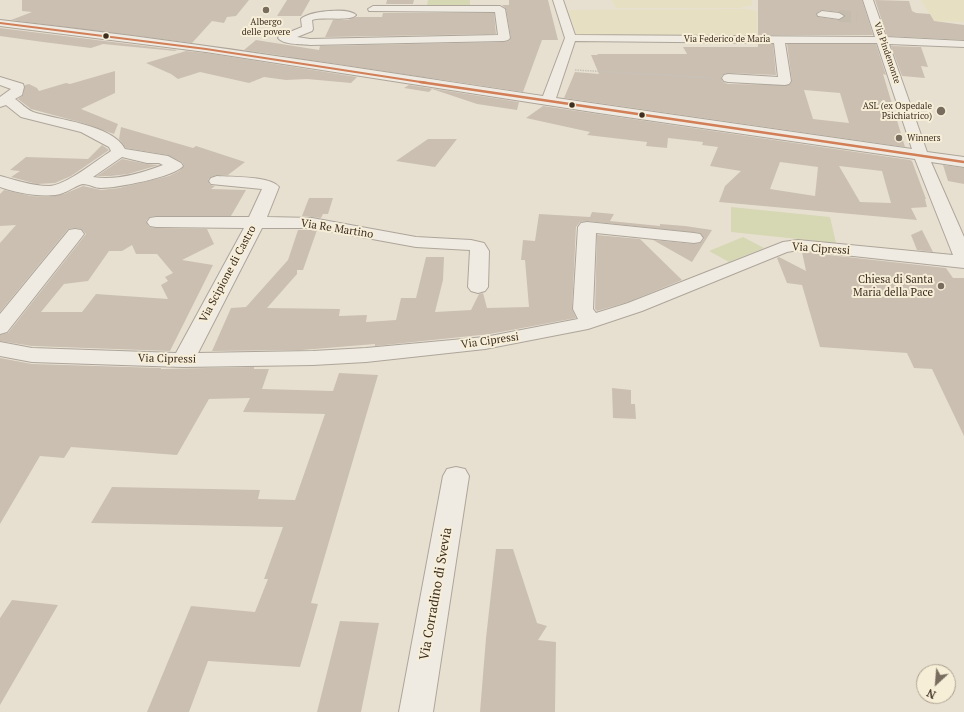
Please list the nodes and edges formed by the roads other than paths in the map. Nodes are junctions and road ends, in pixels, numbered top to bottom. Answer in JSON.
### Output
{"nodes":[{"id":1,"x":558,"y":0,"type":"edge"},
{"id":2,"x":868,"y":0,"type":"edge"},
{"id":3,"x":374,"y":5,"type":"edge"},
{"id":4,"x":822,"y":14,"type":"dead end"},
{"id":5,"x":351,"y":15,"type":"dead end"},
{"id":6,"x":839,"y":16,"type":"tunnel mouth"},
{"id":7,"x":0,"y":23,"type":"edge"},
{"id":8,"x":779,"y":39,"type":"junction"},
{"id":9,"x":364,"y":40,"type":"junction"},
{"id":10,"x":571,"y":40,"type":"junction"},
{"id":11,"x":882,"y":40,"type":"junction"},
{"id":12,"x":558,"y":41,"type":"dead end"},
{"id":13,"x":964,"y":44,"type":"edge"},
{"id":14,"x":360,"y":55,"type":"dead end"},
{"id":15,"x":728,"y":78,"type":"road end"},
{"id":16,"x":0,"y":81,"type":"edge"},
{"id":17,"x":3,"y":101,"type":"edge"},
{"id":18,"x":548,"y":101,"type":"junction"},
{"id":19,"x":0,"y":114,"type":"edge"},
{"id":20,"x":26,"y":114,"type":"junction"},
{"id":21,"x":119,"y":152,"type":"junction"},
{"id":22,"x":921,"y":155,"type":"junction"},
{"id":23,"x":964,"y":162,"type":"edge"},
{"id":24,"x":80,"y":179,"type":"junction"},
{"id":25,"x":0,"y":180,"type":"edge"},
{"id":26,"x":217,"y":181,"type":"dead end"},
{"id":27,"x":156,"y":222,"type":"dead end"},
{"id":28,"x":256,"y":222,"type":"junction"},
{"id":29,"x":76,"y":234,"type":"dead end"},
{"id":30,"x":694,"y":238,"type":"dead end"},
{"id":31,"x":960,"y":240,"type":"edge"},
{"id":32,"x":964,"y":260,"type":"edge"},
{"id":33,"x":478,"y":287,"type":"dead end"},
{"id":34,"x":590,"y":322,"type":"junction"},
{"id":35,"x":0,"y":328,"type":"edge"},
{"id":36,"x":0,"y":349,"type":"edge"},
{"id":37,"x":182,"y":360,"type":"junction"},
{"id":38,"x":456,"y":476,"type":"dead end"},
{"id":39,"x":416,"y":712,"type":"edge"}],
"edges":[{"from":1,"to":10,"type":"street"},
{"from":2,"to":11,"type":"street","name":"Via Pindemonte"},
{"from":3,"to":9,"type":"street"},
{"from":3,"to":9,"type":"street"},
{"from":4,"to":6,"type":"street"},
{"from":5,"to":9,"type":"street"},
{"from":7,"to":18,"type":"street"},
{"from":8,"to":10,"type":"street","name":"Via Federico de Maria"},
{"from":8,"to":11,"type":"street","name":"Via Federico de Maria"},
{"from":8,"to":15,"type":"street"},
{"from":9,"to":14,"type":"street"},
{"from":10,"to":12,"type":"street","name":"Via Federico de Maria"},
{"from":10,"to":18,"type":"street"},
{"from":11,"to":13,"type":"street","name":"Via Federico de Maria"},
{"from":11,"to":22,"type":"street","name":"Via Pindemonte"},
{"from":16,"to":17,"type":"street"},
{"from":17,"to":20,"type":"street"},
{"from":18,"to":22,"type":"street"},
{"from":19,"to":20,"type":"street"},
{"from":20,"to":21,"type":"street"},
{"from":21,"to":24,"type":"street"},
{"from":21,"to":24,"type":"street"},
{"from":22,"to":23,"type":"street"},
{"from":22,"to":31,"type":"street","name":"Via Pindemonte"},
{"from":24,"to":25,"type":"street"},
{"from":26,"to":28,"type":"street","name":"Via Scipione di Castro"},
{"from":27,"to":28,"type":"street","name":"Via Re Martino"},
{"from":28,"to":33,"type":"street","name":"Via Re Martino"},
{"from":28,"to":37,"type":"street","name":"Via Scipione di Castro"},
{"from":29,"to":35,"type":"street"},
{"from":30,"to":34,"type":"street"},
{"from":31,"to":32,"type":"street","name":"Via Pindemonte"},
{"from":32,"to":34,"type":"street","name":"Via Cipressi"},
{"from":34,"to":37,"type":"street","name":"Via Cipressi"},
{"from":36,"to":37,"type":"street","name":"Via Cipressi"},
{"from":38,"to":39,"type":"street","name":"Via Corradino di Svevia"}]}
